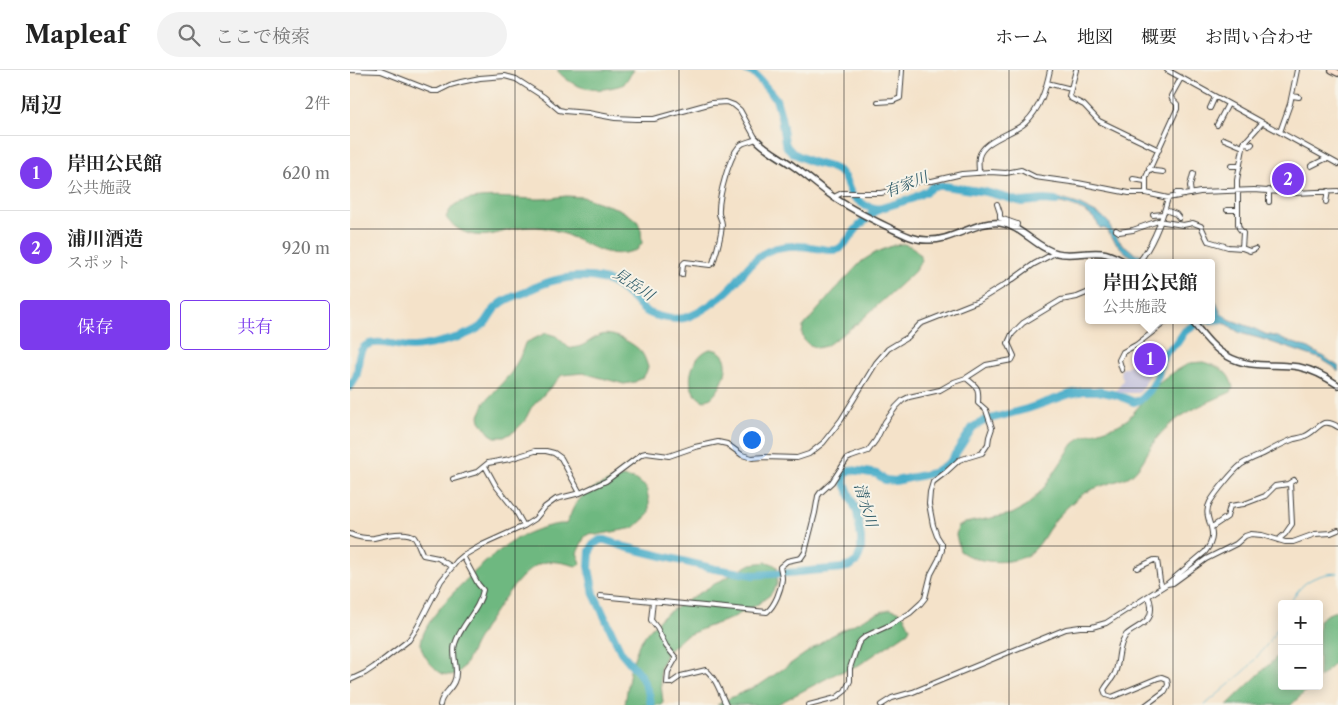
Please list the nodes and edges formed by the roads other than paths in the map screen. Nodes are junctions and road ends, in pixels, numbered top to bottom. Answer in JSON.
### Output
{"nodes":[{"id":1,"x":350,"y":70,"type":"edge"},
{"id":2,"x":902,"y":70,"type":"edge"},
{"id":3,"x":1050,"y":70,"type":"edge"},
{"id":4,"x":1076,"y":70,"type":"edge"},
{"id":5,"x":1167,"y":70,"type":"edge"},
{"id":6,"x":1297,"y":70,"type":"edge"},
{"id":7,"x":1332,"y":70,"type":"edge"},
{"id":8,"x":1173,"y":71,"type":"edge"},
{"id":9,"x":1338,"y":73,"type":"edge"},
{"id":10,"x":1180,"y":78,"type":"junction"},
{"id":11,"x":1047,"y":83,"type":"junction"},
{"id":12,"x":1071,"y":90,"type":"junction"},
{"id":13,"x":1292,"y":96,"type":"junction"},
{"id":14,"x":1215,"y":97,"type":"junction"},
{"id":15,"x":1299,"y":97,"type":"dead end"},
{"id":16,"x":878,"y":102,"type":"dead end"},
{"id":17,"x":1228,"y":104,"type":"junction"},
{"id":18,"x":1210,"y":108,"type":"dead end"},
{"id":19,"x":1262,"y":123,"type":"junction"},
{"id":20,"x":1217,"y":125,"type":"dead end"},
{"id":21,"x":1280,"y":132,"type":"junction"},
{"id":22,"x":756,"y":139,"type":"junction"},
{"id":23,"x":1224,"y":139,"type":"dead end"},
{"id":24,"x":1245,"y":141,"type":"junction"},
{"id":25,"x":1252,"y":144,"type":"dead end"},
{"id":26,"x":1243,"y":147,"type":"junction"},
{"id":27,"x":1159,"y":150,"type":"junction"},
{"id":28,"x":1327,"y":158,"type":"junction"},
{"id":29,"x":1146,"y":163,"type":"dead end"},
{"id":30,"x":1338,"y":164,"type":"edge"},
{"id":31,"x":1150,"y":166,"type":"junction"},
{"id":32,"x":1231,"y":166,"type":"dead end"},
{"id":33,"x":1240,"y":166,"type":"junction"},
{"id":34,"x":1310,"y":166,"type":"dead end"},
{"id":35,"x":1163,"y":172,"type":"dead end"},
{"id":36,"x":979,"y":173,"type":"junction"},
{"id":37,"x":1193,"y":174,"type":"dead end"},
{"id":38,"x":1133,"y":179,"type":"dead end"},
{"id":39,"x":1145,"y":182,"type":"junction"},
{"id":40,"x":1161,"y":189,"type":"dead end"},
{"id":41,"x":1269,"y":190,"type":"junction"},
{"id":42,"x":1238,"y":191,"type":"junction"},
{"id":43,"x":1328,"y":191,"type":"junction"},
{"id":44,"x":1338,"y":191,"type":"edge"},
{"id":45,"x":1146,"y":193,"type":"junction"},
{"id":46,"x":1176,"y":193,"type":"dead end"},
{"id":47,"x":1191,"y":194,"type":"junction"},
{"id":48,"x":1184,"y":195,"type":"junction"},
{"id":49,"x":1158,"y":196,"type":"junction"},
{"id":50,"x":834,"y":197,"type":"junction"},
{"id":51,"x":1168,"y":198,"type":"junction"},
{"id":52,"x":1269,"y":202,"type":"dead end"},
{"id":53,"x":1326,"y":202,"type":"dead end"},
{"id":54,"x":997,"y":204,"type":"dead end"},
{"id":55,"x":1227,"y":210,"type":"dead end"},
{"id":56,"x":1238,"y":210,"type":"junction"},
{"id":57,"x":1164,"y":212,"type":"junction"},
{"id":58,"x":1152,"y":215,"type":"dead end"},
{"id":59,"x":1179,"y":218,"type":"dead end"},
{"id":60,"x":1160,"y":221,"type":"junction"},
{"id":61,"x":1016,"y":229,"type":"junction"},
{"id":62,"x":1116,"y":230,"type":"dead end"},
{"id":63,"x":1242,"y":248,"type":"junction"},
{"id":64,"x":1255,"y":249,"type":"dead end"},
{"id":65,"x":1055,"y":253,"type":"junction"},
{"id":66,"x":1118,"y":259,"type":"edge"},
{"id":67,"x":1141,"y":259,"type":"edge"},
{"id":68,"x":682,"y":275,"type":"dead end"},
{"id":69,"x":1085,"y":294,"type":"edge"},
{"id":70,"x":1163,"y":324,"type":"edge"},
{"id":71,"x":1194,"y":324,"type":"edge"},
{"id":72,"x":1122,"y":370,"type":"dead end"},
{"id":73,"x":966,"y":378,"type":"junction"},
{"id":74,"x":1338,"y":385,"type":"edge"},
{"id":75,"x":1338,"y":427,"type":"edge"},
{"id":76,"x":485,"y":466,"type":"junction"},
{"id":77,"x":453,"y":478,"type":"dead end"},
{"id":78,"x":580,"y":493,"type":"junction"},
{"id":79,"x":524,"y":526,"type":"junction"},
{"id":80,"x":1212,"y":527,"type":"junction"},
{"id":81,"x":1338,"y":530,"type":"edge"},
{"id":82,"x":350,"y":534,"type":"edge"},
{"id":83,"x":1278,"y":540,"type":"junction"},
{"id":84,"x":463,"y":556,"type":"junction"},
{"id":85,"x":452,"y":567,"type":"junction"},
{"id":86,"x":1137,"y":568,"type":"dead end"},
{"id":87,"x":1166,"y":584,"type":"junction"},
{"id":88,"x":1162,"y":587,"type":"junction"},
{"id":89,"x":600,"y":596,"type":"dead end"},
{"id":90,"x":1148,"y":596,"type":"junction"},
{"id":91,"x":654,"y":602,"type":"junction"},
{"id":92,"x":350,"y":680,"type":"edge"},
{"id":93,"x":440,"y":705,"type":"edge"},
{"id":94,"x":726,"y":705,"type":"edge"},
{"id":95,"x":809,"y":705,"type":"edge"},
{"id":96,"x":881,"y":705,"type":"edge"},
{"id":97,"x":1146,"y":705,"type":"edge"}],
"edges":[{"from":1,"to":22,"type":"street"},
{"from":2,"to":16,"type":"street"},
{"from":3,"to":11,"type":"street"},
{"from":4,"to":12,"type":"street"},
{"from":5,"to":8,"type":"street"},
{"from":6,"to":13,"type":"street"},
{"from":7,"to":9,"type":"main road"},
{"from":8,"to":10,"type":"street"},
{"from":10,"to":14,"type":"street"},
{"from":10,"to":27,"type":"street"},
{"from":11,"to":12,"type":"street"},
{"from":11,"to":36,"type":"street"},
{"from":12,"to":27,"type":"street"},
{"from":13,"to":15,"type":"street"},
{"from":13,"to":21,"type":"street"},
{"from":14,"to":17,"type":"street"},
{"from":14,"to":18,"type":"street"},
{"from":17,"to":19,"type":"street"},
{"from":17,"to":20,"type":"street"},
{"from":19,"to":21,"type":"street"},
{"from":19,"to":24,"type":"street"},
{"from":21,"to":28,"type":"street"},
{"from":22,"to":50,"type":"street"},
{"from":22,"to":68,"type":"street"},
{"from":23,"to":26,"type":"street"},
{"from":24,"to":25,"type":"street"},
{"from":24,"to":26,"type":"street"},
{"from":26,"to":33,"type":"street"},
{"from":27,"to":31,"type":"street"},
{"from":28,"to":30,"type":"street"},
{"from":28,"to":34,"type":"street"},
{"from":29,"to":31,"type":"street"},
{"from":31,"to":35,"type":"street"},
{"from":31,"to":39,"type":"street"},
{"from":32,"to":33,"type":"street"},
{"from":33,"to":42,"type":"street"},
{"from":36,"to":45,"type":"street"},
{"from":36,"to":50,"type":"street"},
{"from":37,"to":47,"type":"street"},
{"from":38,"to":39,"type":"street"},
{"from":39,"to":45,"type":"street"},
{"from":40,"to":49,"type":"street"},
{"from":41,"to":42,"type":"street"},
{"from":41,"to":43,"type":"street"},
{"from":41,"to":52,"type":"street"},
{"from":42,"to":47,"type":"street"},
{"from":42,"to":56,"type":"street"},
{"from":43,"to":44,"type":"street"},
{"from":43,"to":53,"type":"street"},
{"from":45,"to":49,"type":"street"},
{"from":46,"to":48,"type":"street"},
{"from":47,"to":48,"type":"street"},
{"from":48,"to":51,"type":"street"},
{"from":49,"to":51,"type":"street"},
{"from":50,"to":61,"type":"street"},
{"from":51,"to":57,"type":"street"},
{"from":54,"to":61,"type":"street"},
{"from":55,"to":56,"type":"street"},
{"from":56,"to":63,"type":"street"},
{"from":57,"to":58,"type":"street"},
{"from":57,"to":59,"type":"street"},
{"from":57,"to":60,"type":"street"},
{"from":60,"to":62,"type":"street"},
{"from":60,"to":63,"type":"street"},
{"from":60,"to":67,"type":"street"},
{"from":61,"to":65,"type":"street"},
{"from":63,"to":64,"type":"street"},
{"from":65,"to":66,"type":"street"},
{"from":65,"to":78,"type":"street"},
{"from":69,"to":73,"type":"street"},
{"from":70,"to":72,"type":"street"},
{"from":71,"to":74,"type":"street"},
{"from":73,"to":91,"type":"street"},
{"from":73,"to":95,"type":"street"},
{"from":75,"to":80,"type":"street"},
{"from":76,"to":77,"type":"street"},
{"from":76,"to":78,"type":"street"},
{"from":76,"to":79,"type":"street"},
{"from":78,"to":79,"type":"street"},
{"from":79,"to":84,"type":"street"},
{"from":80,"to":83,"type":"street"},
{"from":80,"to":87,"type":"street"},
{"from":81,"to":83,"type":"street"},
{"from":82,"to":85,"type":"street"},
{"from":83,"to":87,"type":"street"},
{"from":84,"to":85,"type":"street"},
{"from":84,"to":93,"type":"street"},
{"from":85,"to":92,"type":"street"},
{"from":86,"to":88,"type":"street"},
{"from":87,"to":88,"type":"street"},
{"from":88,"to":90,"type":"street"},
{"from":89,"to":91,"type":"street"},
{"from":90,"to":96,"type":"street"},
{"from":90,"to":97,"type":"street"},
{"from":91,"to":94,"type":"street"}]}
